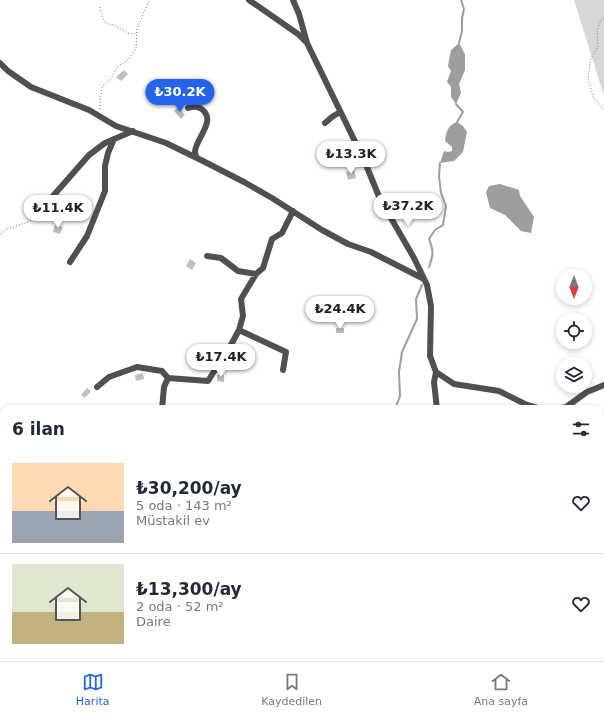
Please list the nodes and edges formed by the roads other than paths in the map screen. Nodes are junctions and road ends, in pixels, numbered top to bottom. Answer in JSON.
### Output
{"nodes":[{"id":1,"x":249,"y":0,"type":"edge"},
{"id":2,"x":293,"y":0,"type":"edge"},
{"id":3,"x":307,"y":43,"type":"junction"},
{"id":4,"x":0,"y":63,"type":"edge"},
{"id":5,"x":188,"y":108,"type":"dead end"},
{"id":6,"x":340,"y":112,"type":"junction"},
{"id":7,"x":325,"y":123,"type":"dead end"},
{"id":8,"x":133,"y":131,"type":"junction"},
{"id":9,"x":114,"y":139,"type":"junction"},
{"id":10,"x":197,"y":158,"type":"junction"},
{"id":11,"x":293,"y":211,"type":"junction"},
{"id":12,"x":41,"y":214,"type":"road end"},
{"id":13,"x":207,"y":256,"type":"dead end"},
{"id":14,"x":70,"y":262,"type":"dead end"},
{"id":15,"x":256,"y":274,"type":"junction"},
{"id":16,"x":424,"y":279,"type":"junction"},
{"id":17,"x":239,"y":330,"type":"junction"},
{"id":18,"x":283,"y":370,"type":"dead end"},
{"id":19,"x":436,"y":372,"type":"junction"},
{"id":20,"x":168,"y":378,"type":"junction"},
{"id":21,"x":604,"y":385,"type":"edge"},
{"id":22,"x":97,"y":387,"type":"dead end"},
{"id":23,"x":162,"y":405,"type":"edge"},
{"id":24,"x":437,"y":405,"type":"edge"},
{"id":25,"x":527,"y":405,"type":"edge"},
{"id":26,"x":569,"y":405,"type":"edge"}],
"edges":[{"from":1,"to":3,"type":"street"},
{"from":2,"to":3,"type":"street"},
{"from":3,"to":6,"type":"street"},
{"from":4,"to":8,"type":"street"},
{"from":5,"to":10,"type":"street"},
{"from":6,"to":7,"type":"street"},
{"from":6,"to":16,"type":"street"},
{"from":8,"to":9,"type":"street"},
{"from":8,"to":10,"type":"street"},
{"from":9,"to":12,"type":"street"},
{"from":9,"to":14,"type":"street"},
{"from":10,"to":11,"type":"street"},
{"from":11,"to":15,"type":"street"},
{"from":11,"to":16,"type":"street"},
{"from":13,"to":15,"type":"street"},
{"from":15,"to":17,"type":"street"},
{"from":16,"to":19,"type":"street"},
{"from":17,"to":18,"type":"street"},
{"from":17,"to":20,"type":"street"},
{"from":19,"to":24,"type":"street"},
{"from":19,"to":25,"type":"street"},
{"from":20,"to":22,"type":"street"},
{"from":20,"to":23,"type":"street"},
{"from":21,"to":26,"type":"street"}]}
